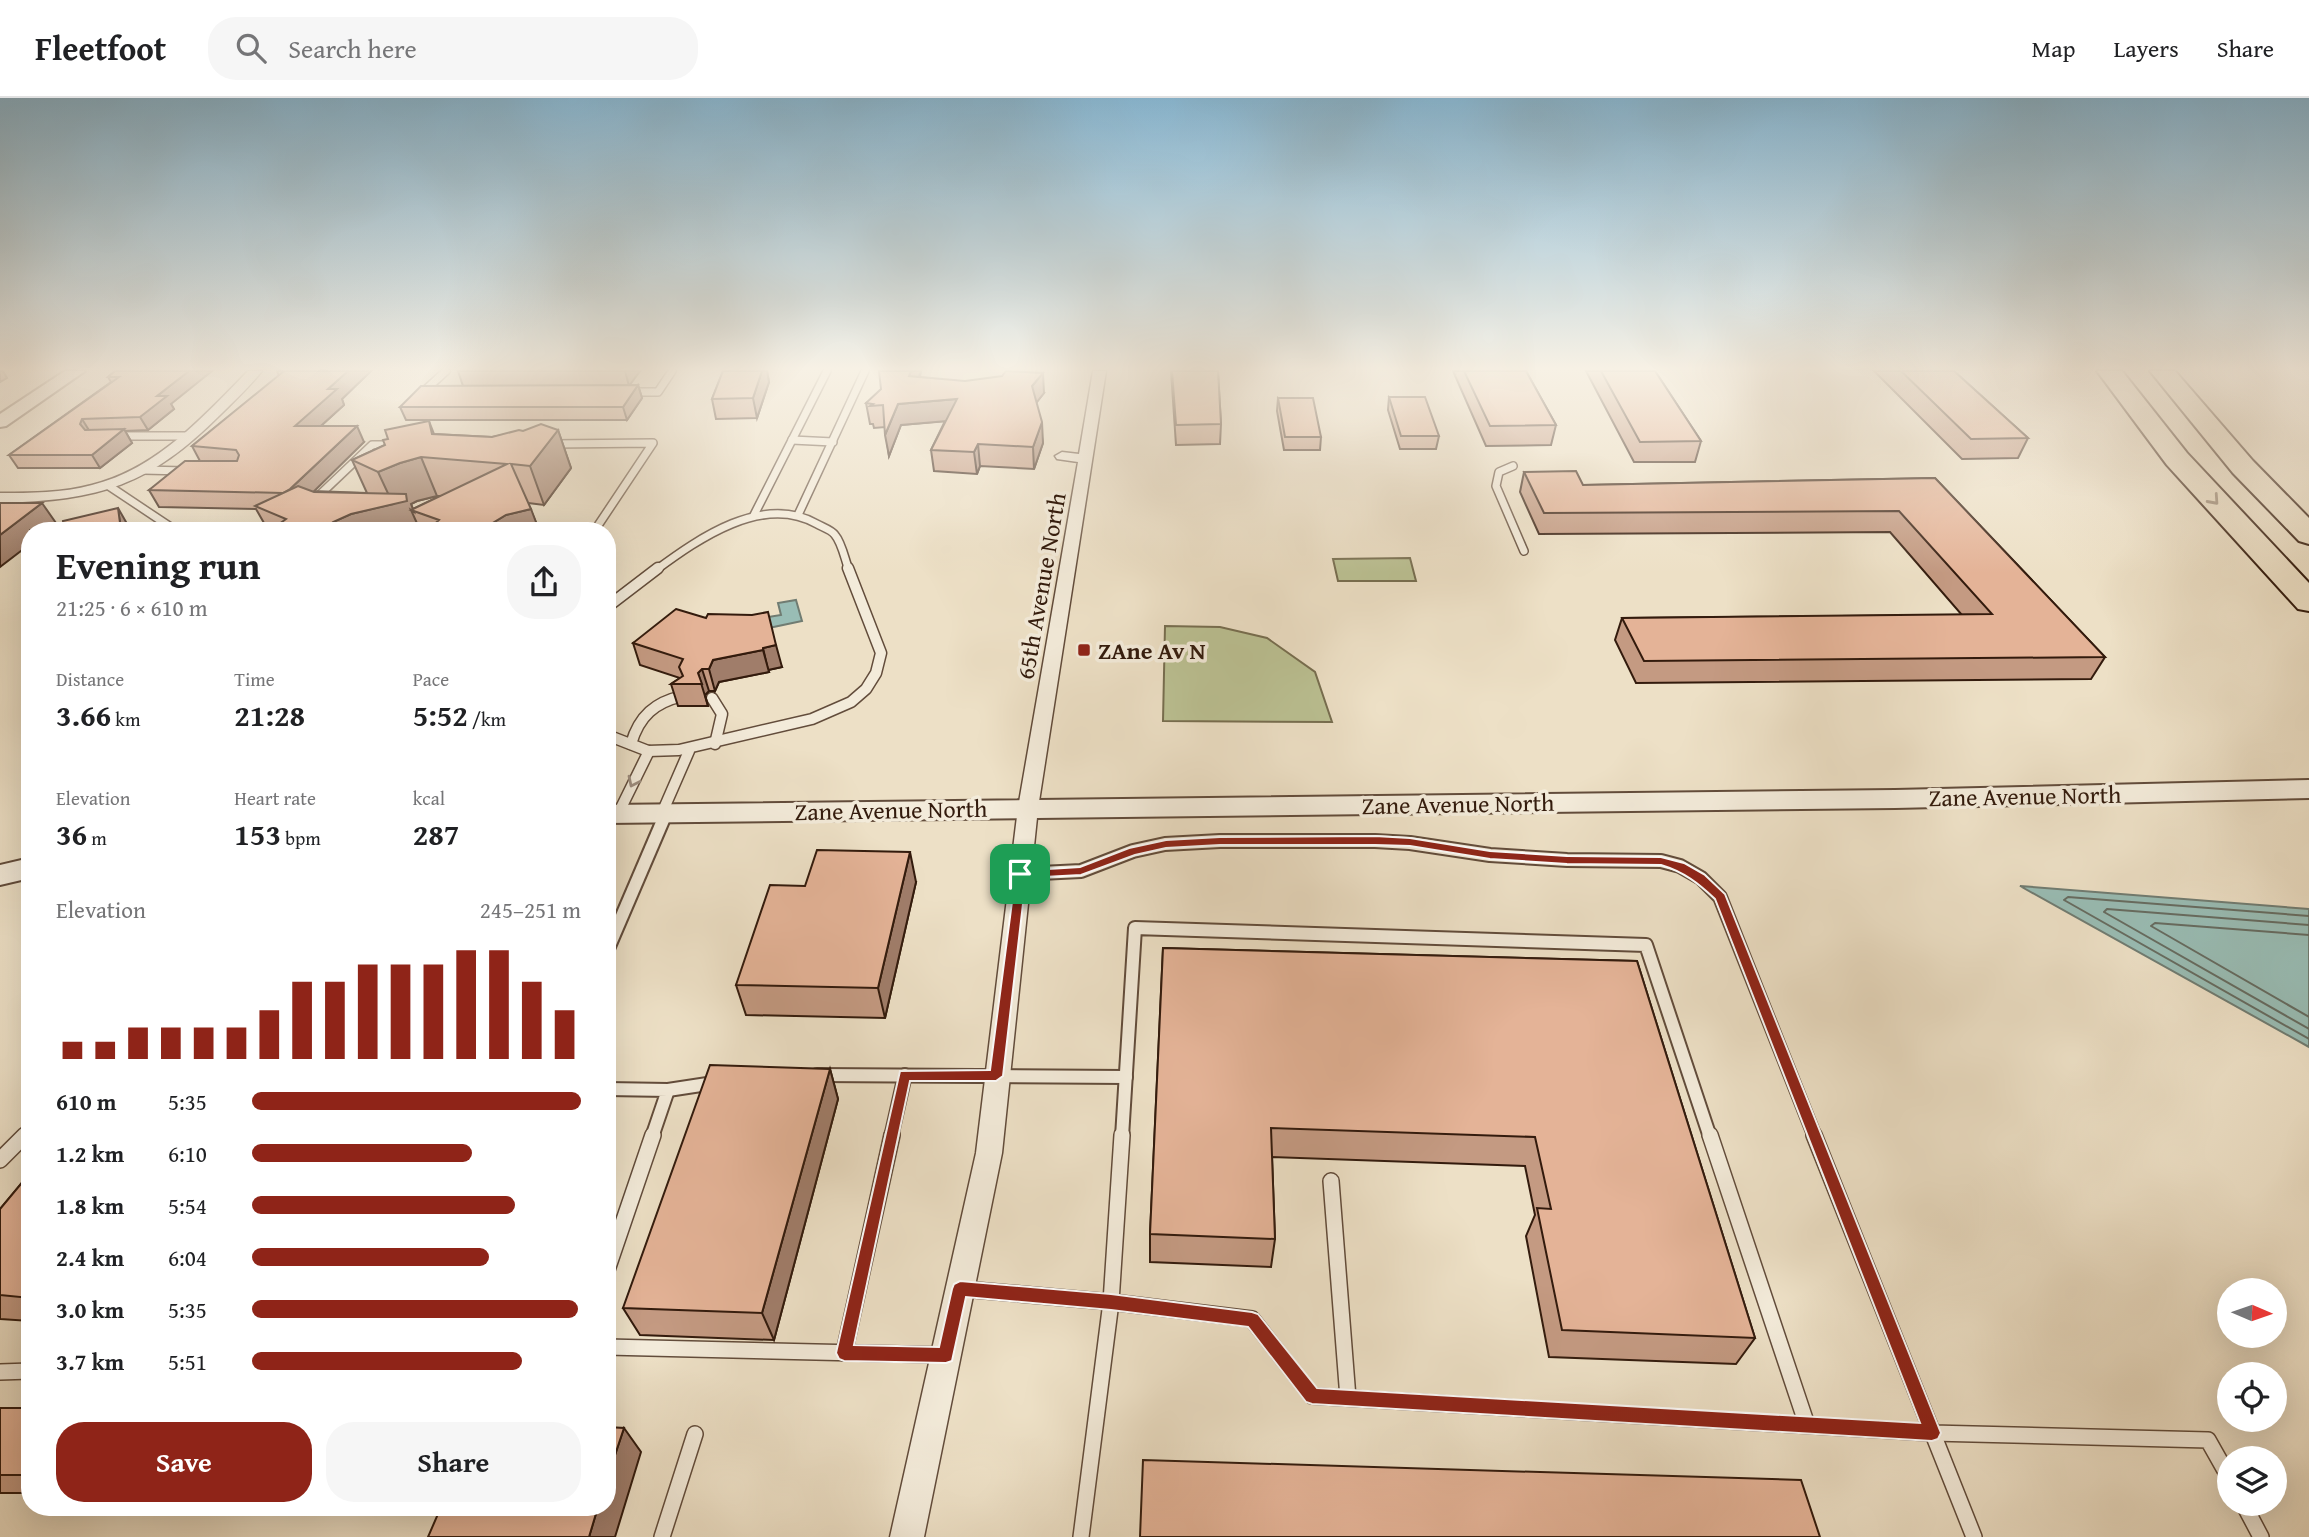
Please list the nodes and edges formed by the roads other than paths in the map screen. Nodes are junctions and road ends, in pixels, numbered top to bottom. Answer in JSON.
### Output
{"nodes":[{"id":1,"x":184,"y":438,"type":"edge"},
{"id":2,"x":835,"y":438,"type":"edge"},
{"id":3,"x":1090,"y":438,"type":"edge"},
{"id":4,"x":2162,"y":438,"type":"edge"},
{"id":5,"x":2219,"y":438,"type":"edge"},
{"id":6,"x":792,"y":440,"type":"joint"},
{"id":7,"x":833,"y":442,"type":"junction"},
{"id":8,"x":546,"y":444,"type":"edge"},
{"id":9,"x":412,"y":445,"type":"edge"},
{"id":10,"x":1062,"y":456,"type":"dead end"},
{"id":11,"x":1087,"y":459,"type":"junction"},
{"id":12,"x":1513,"y":466,"type":"dead end"},
{"id":13,"x":143,"y":470,"type":"junction"},
{"id":14,"x":192,"y":471,"type":"edge"},
{"id":15,"x":109,"y":486,"type":"junction"},
{"id":16,"x":8,"y":498,"type":"edge"},
{"id":17,"x":0,"y":510,"type":"edge"},
{"id":18,"x":300,"y":513,"type":"edge"},
{"id":19,"x":798,"y":514,"type":"junction"},
{"id":20,"x":754,"y":515,"type":"junction"},
{"id":21,"x":163,"y":522,"type":"edge"},
{"id":22,"x":600,"y":522,"type":"edge"},
{"id":23,"x":2309,"y":535,"type":"edge"},
{"id":24,"x":1524,"y":551,"type":"dead end"},
{"id":25,"x":616,"y":601,"type":"edge"},
{"id":26,"x":2309,"y":601,"type":"edge"},
{"id":27,"x":683,"y":696,"type":"edge"},
{"id":28,"x":712,"y":698,"type":"dead end"},
{"id":29,"x":616,"y":738,"type":"edge"},
{"id":30,"x":631,"y":744,"type":"junction"},
{"id":31,"x":715,"y":744,"type":"junction"},
{"id":32,"x":649,"y":751,"type":"junction"},
{"id":33,"x":689,"y":751,"type":"junction"},
{"id":34,"x":2309,"y":789,"type":"edge"},
{"id":35,"x":616,"y":807,"type":"edge"},
{"id":36,"x":1028,"y":808,"type":"junction"},
{"id":37,"x":664,"y":813,"type":"junction"},
{"id":38,"x":616,"y":814,"type":"edge"},
{"id":39,"x":21,"y":869,"type":"edge"},
{"id":40,"x":1020,"y":874,"type":"junction"},
{"id":41,"x":0,"y":876,"type":"edge"},
{"id":42,"x":616,"y":929,"type":"edge"},
{"id":43,"x":808,"y":1075,"type":"edge"},
{"id":44,"x":905,"y":1075,"type":"junction"},
{"id":45,"x":996,"y":1076,"type":"junction"},
{"id":46,"x":1126,"y":1077,"type":"junction"},
{"id":47,"x":730,"y":1081,"type":"edge"},
{"id":48,"x":616,"y":1089,"type":"edge"},
{"id":49,"x":668,"y":1090,"type":"junction"},
{"id":50,"x":21,"y":1139,"type":"edge"},
{"id":51,"x":0,"y":1160,"type":"edge"},
{"id":52,"x":1331,"y":1181,"type":"dead end"},
{"id":53,"x":616,"y":1243,"type":"edge"},
{"id":54,"x":960,"y":1289,"type":"junction"},
{"id":55,"x":1111,"y":1302,"type":"junction"},
{"id":56,"x":616,"y":1347,"type":"edge"},
{"id":57,"x":844,"y":1353,"type":"junction"},
{"id":58,"x":946,"y":1355,"type":"junction"},
{"id":59,"x":21,"y":1371,"type":"edge"},
{"id":60,"x":0,"y":1372,"type":"edge"},
{"id":61,"x":1348,"y":1398,"type":"junction"},
{"id":62,"x":1807,"y":1425,"type":"junction"},
{"id":63,"x":1932,"y":1433,"type":"junction"},
{"id":64,"x":695,"y":1434,"type":"dead end"},
{"id":65,"x":2217,"y":1456,"type":"edge"},
{"id":66,"x":2250,"y":1516,"type":"edge"},
{"id":67,"x":662,"y":1537,"type":"edge"},
{"id":68,"x":907,"y":1537,"type":"edge"},
{"id":69,"x":1081,"y":1537,"type":"edge"},
{"id":70,"x":1974,"y":1537,"type":"edge"},
{"id":71,"x":2262,"y":1537,"type":"edge"}],
"edges":[{"from":1,"to":13,"type":"street"},
{"from":2,"to":7,"type":"lane"},
{"from":3,"to":11,"type":"street","name":"65th Avenue North"},
{"from":4,"to":26,"type":"highway","one_way":true},
{"from":5,"to":23,"type":"highway"},
{"from":6,"to":7,"type":"lane"},
{"from":6,"to":20,"type":"lane"},
{"from":7,"to":19,"type":"lane"},
{"from":8,"to":22,"type":"lane"},
{"from":9,"to":18,"type":"lane"},
{"from":10,"to":11,"type":"street"},
{"from":11,"to":36,"type":"street","name":"65th Avenue North"},
{"from":12,"to":24,"type":"lane"},
{"from":13,"to":14,"type":"lane"},
{"from":13,"to":15,"type":"street"},
{"from":15,"to":16,"type":"street"},
{"from":15,"to":21,"type":"lane"},
{"from":16,"to":17,"type":"lane"},
{"from":19,"to":20,"type":"lane"},
{"from":19,"to":31,"type":"lane"},
{"from":20,"to":25,"type":"lane"},
{"from":27,"to":30,"type":"lane"},
{"from":28,"to":31,"type":"lane"},
{"from":29,"to":30,"type":"lane"},
{"from":30,"to":32,"type":"lane"},
{"from":31,"to":33,"type":"lane"},
{"from":32,"to":33,"type":"lane"},
{"from":32,"to":35,"type":"lane","one_way":true},
{"from":33,"to":37,"type":"lane"},
{"from":34,"to":36,"type":"street","name":"Zane Avenue North"},
{"from":36,"to":37,"type":"street","name":"Zane Avenue North"},
{"from":36,"to":40,"type":"street","name":"65th Avenue North"},
{"from":37,"to":38,"type":"street","name":"Zane Avenue North"},
{"from":37,"to":42,"type":"lane"},
{"from":39,"to":41,"type":"street"},
{"from":40,"to":45,"type":"street","name":"65th Avenue North"},
{"from":40,"to":63,"type":"lane"},
{"from":43,"to":44,"type":"lane"},
{"from":44,"to":45,"type":"lane"},
{"from":44,"to":57,"type":"lane"},
{"from":45,"to":46,"type":"lane"},
{"from":45,"to":54,"type":"street","name":"65th Avenue North"},
{"from":46,"to":55,"type":"lane"},
{"from":46,"to":62,"type":"lane"},
{"from":47,"to":49,"type":"lane"},
{"from":48,"to":49,"type":"lane"},
{"from":49,"to":53,"type":"lane"},
{"from":50,"to":51,"type":"lane"},
{"from":52,"to":61,"type":"lane"},
{"from":54,"to":55,"type":"lane"},
{"from":54,"to":58,"type":"street","name":"65th Avenue North"},
{"from":55,"to":61,"type":"lane"},
{"from":55,"to":69,"type":"lane"},
{"from":56,"to":57,"type":"lane"},
{"from":57,"to":58,"type":"lane"},
{"from":58,"to":68,"type":"street","name":"65th Avenue North"},
{"from":59,"to":60,"type":"lane"},
{"from":61,"to":62,"type":"lane"},
{"from":62,"to":63,"type":"lane"},
{"from":63,"to":65,"type":"lane"},
{"from":63,"to":70,"type":"lane"},
{"from":64,"to":67,"type":"lane"},
{"from":66,"to":71,"type":"lane"}]}
